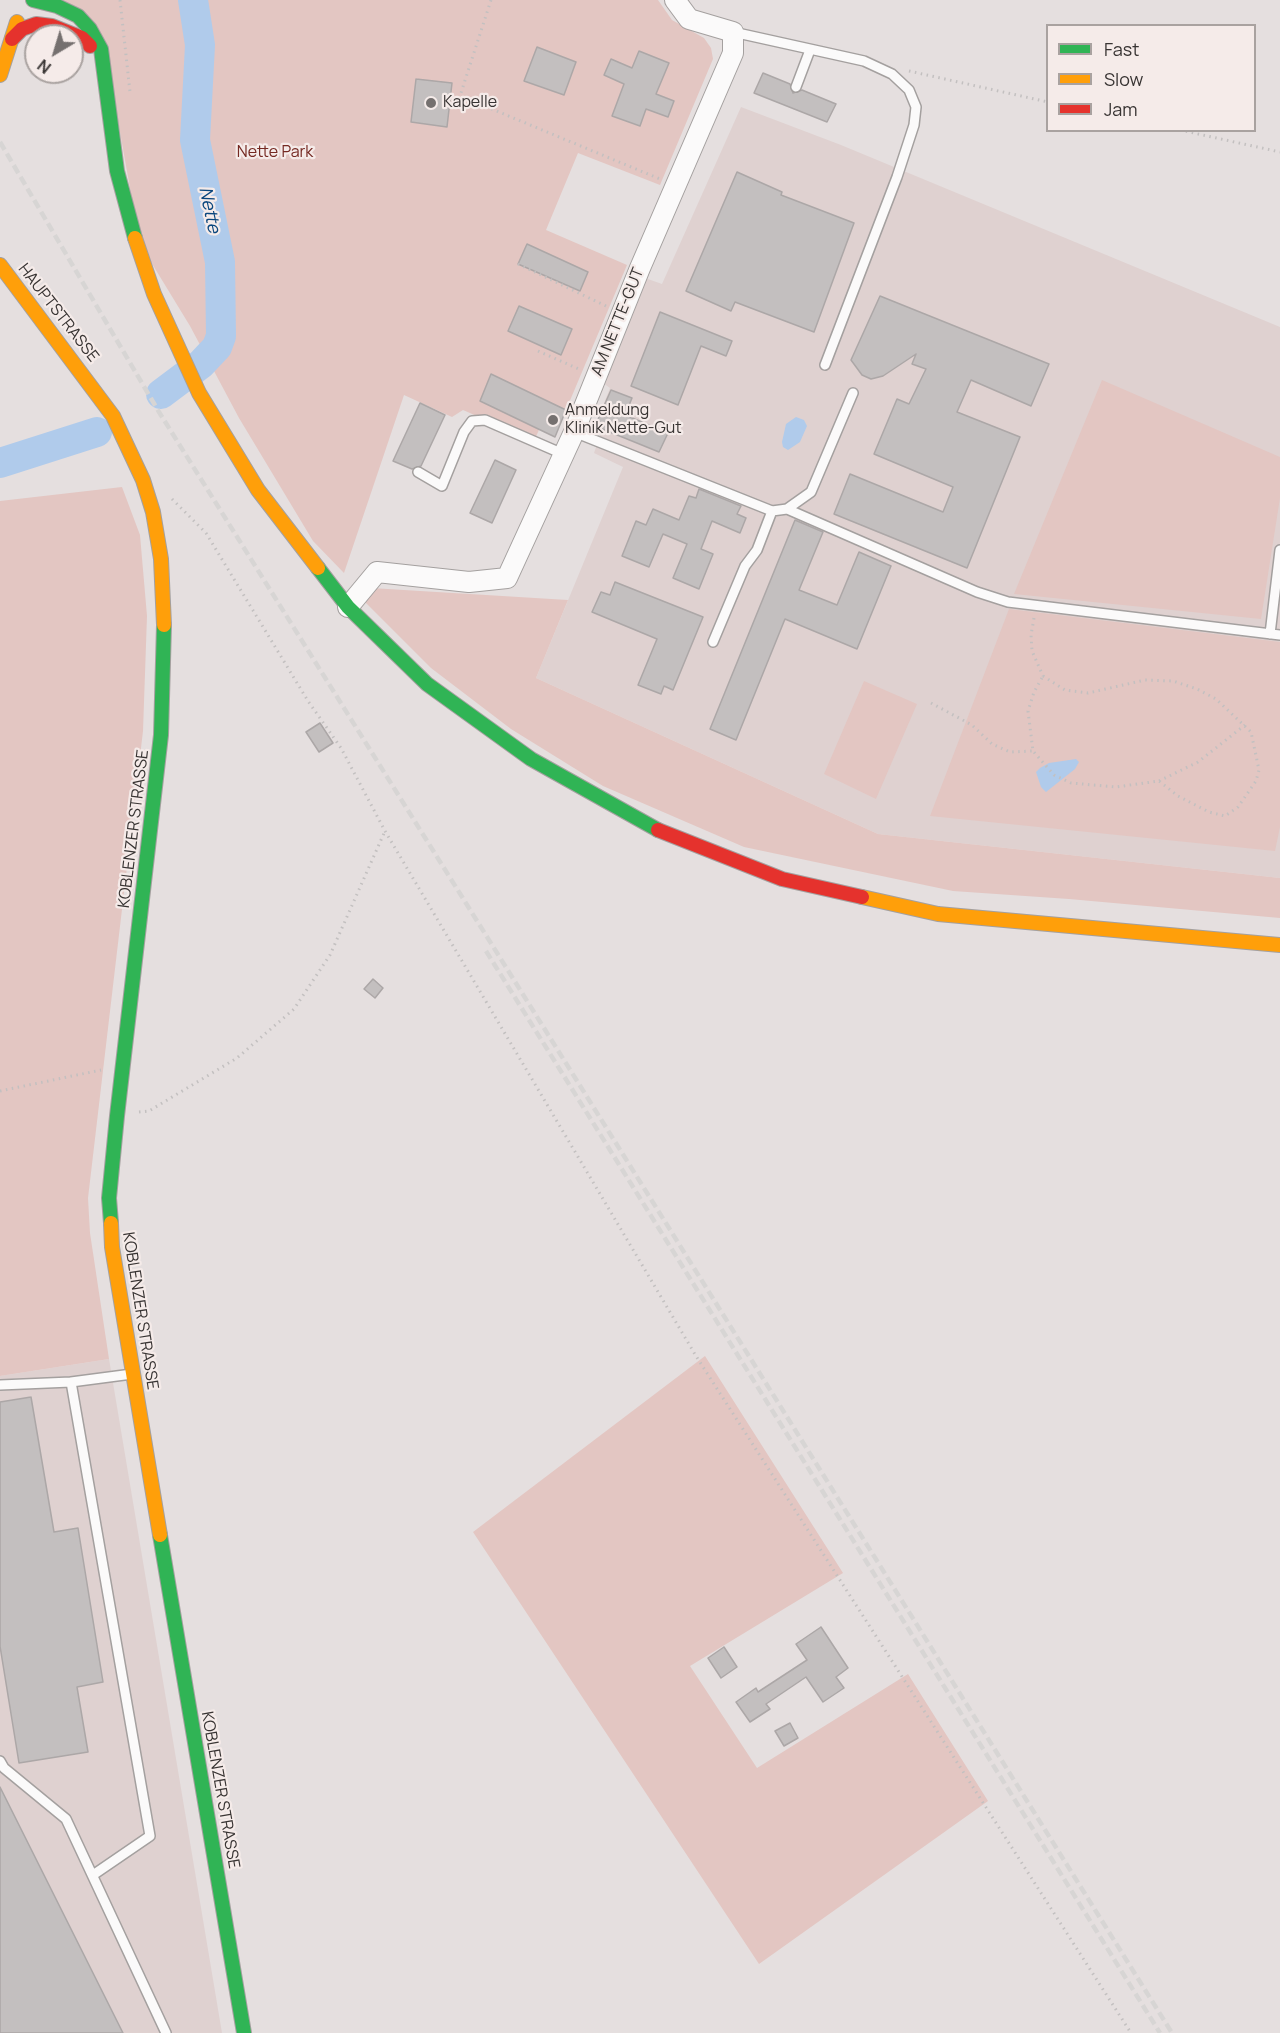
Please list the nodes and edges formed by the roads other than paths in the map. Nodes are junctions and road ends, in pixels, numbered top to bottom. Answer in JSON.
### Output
{"nodes":[{"id":1,"x":675,"y":0,"type":"edge"},
{"id":2,"x":26,"y":2,"type":"edge"},
{"id":3,"x":36,"y":24,"type":"edge"},
{"id":4,"x":24,"y":29,"type":"edge"},
{"id":5,"x":734,"y":32,"type":"junction"},
{"id":6,"x":12,"y":39,"type":"junction"},
{"id":7,"x":84,"y":40,"type":"edge"},
{"id":8,"x":810,"y":50,"type":"junction"},
{"id":9,"x":105,"y":70,"type":"junction"},
{"id":10,"x":0,"y":75,"type":"edge"},
{"id":11,"x":796,"y":87,"type":"dead end"},
{"id":12,"x":0,"y":265,"type":"edge"},
{"id":13,"x":825,"y":365,"type":"dead end"},
{"id":14,"x":854,"y":393,"type":"dead end"},
{"id":15,"x":574,"y":432,"type":"junction"},
{"id":16,"x":130,"y":448,"type":"joint"},
{"id":17,"x":563,"y":454,"type":"junction"},
{"id":18,"x":418,"y":472,"type":"dead end"},
{"id":19,"x":787,"y":509,"type":"junction"},
{"id":20,"x":772,"y":511,"type":"junction"},
{"id":21,"x":1280,"y":550,"type":"edge"},
{"id":22,"x":348,"y":607,"type":"junction"},
{"id":23,"x":1275,"y":634,"type":"edge"},
{"id":24,"x":713,"y":642,"type":"dead end"},
{"id":25,"x":1280,"y":945,"type":"edge"},
{"id":26,"x":132,"y":1374,"type":"junction"},
{"id":27,"x":71,"y":1382,"type":"junction"},
{"id":28,"x":0,"y":1385,"type":"edge"},
{"id":29,"x":0,"y":1761,"type":"edge"},
{"id":30,"x":93,"y":1875,"type":"junction"},
{"id":31,"x":166,"y":2033,"type":"edge"},
{"id":32,"x":244,"y":2033,"type":"edge"}],
"edges":[{"from":1,"to":5,"type":"street"},
{"from":2,"to":3,"type":"street"},
{"from":2,"to":6,"type":"street"},
{"from":2,"to":9,"type":"street"},
{"from":4,"to":6,"type":"street"},
{"from":5,"to":8,"type":"lane"},
{"from":5,"to":15,"type":"street","name":"AM NETTE-GUT"},
{"from":6,"to":10,"type":"street"},
{"from":7,"to":9,"type":"street"},
{"from":8,"to":11,"type":"lane"},
{"from":8,"to":13,"type":"lane"},
{"from":9,"to":22,"type":"street"},
{"from":12,"to":16,"type":"street","name":"HAUPTSTRASSE"},
{"from":14,"to":19,"type":"lane"},
{"from":15,"to":17,"type":"street","name":"AM NETTE-GUT"},
{"from":15,"to":20,"type":"lane"},
{"from":16,"to":26,"type":"street","name":"KOBLENZER STRASSE"},
{"from":17,"to":18,"type":"lane"},
{"from":17,"to":22,"type":"street","name":"AM NETTE-GUT"},
{"from":19,"to":20,"type":"lane"},
{"from":19,"to":23,"type":"lane"},
{"from":20,"to":24,"type":"lane"},
{"from":21,"to":23,"type":"lane"},
{"from":22,"to":25,"type":"street"},
{"from":26,"to":27,"type":"lane"},
{"from":26,"to":32,"type":"street","name":"KOBLENZER STRASSE"},
{"from":27,"to":28,"type":"lane"},
{"from":27,"to":30,"type":"lane"},
{"from":29,"to":30,"type":"lane"},
{"from":30,"to":31,"type":"lane"}]}
